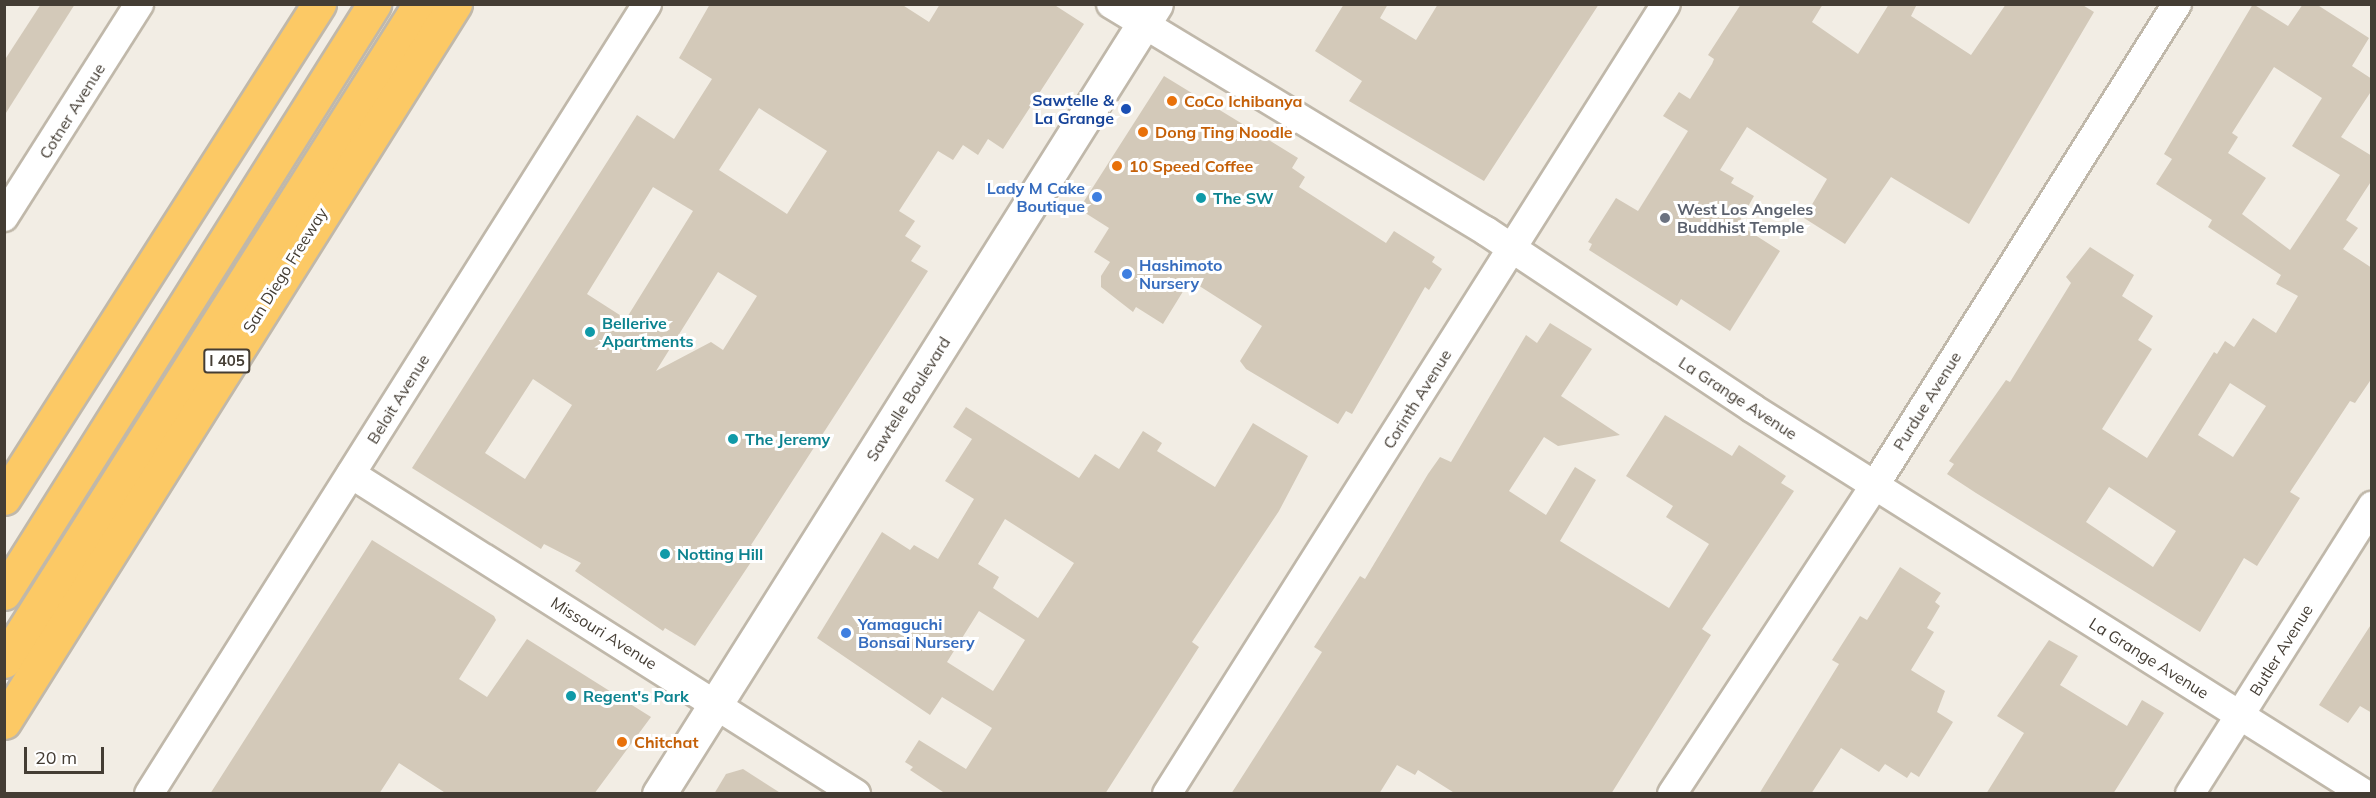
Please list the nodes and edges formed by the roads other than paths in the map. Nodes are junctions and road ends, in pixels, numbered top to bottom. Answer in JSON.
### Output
{"nodes":[{"id":1,"x":139,"y":4,"type":"edge"},
{"id":2,"x":319,"y":4,"type":"edge"},
{"id":3,"x":375,"y":4,"type":"edge"},
{"id":4,"x":420,"y":4,"type":"edge"},
{"id":5,"x":455,"y":4,"type":"edge"},
{"id":6,"x":647,"y":4,"type":"edge"},
{"id":7,"x":1111,"y":4,"type":"edge"},
{"id":8,"x":1666,"y":4,"type":"edge"},
{"id":9,"x":2177,"y":4,"type":"edge"},
{"id":10,"x":1150,"y":15,"type":"edge"},
{"id":11,"x":4,"y":217,"type":"edge"},
{"id":12,"x":1511,"y":250,"type":"junction"},
{"id":13,"x":89,"y":362,"type":"junction"},
{"id":14,"x":4,"y":459,"type":"edge"},
{"id":15,"x":351,"y":474,"type":"junction"},
{"id":16,"x":1875,"y":485,"type":"junction"},
{"id":17,"x":4,"y":498,"type":"edge"},
{"id":18,"x":2372,"y":506,"type":"edge"},
{"id":19,"x":4,"y":593,"type":"edge"},
{"id":20,"x":4,"y":662,"type":"edge"},
{"id":21,"x":715,"y":704,"type":"junction"},
{"id":22,"x":2241,"y":716,"type":"junction"},
{"id":23,"x":4,"y":722,"type":"edge"},
{"id":24,"x":149,"y":794,"type":"edge"},
{"id":25,"x":659,"y":794,"type":"edge"},
{"id":26,"x":856,"y":794,"type":"edge"},
{"id":27,"x":1167,"y":794,"type":"edge"},
{"id":28,"x":1672,"y":794,"type":"edge"},
{"id":29,"x":2190,"y":794,"type":"edge"},
{"id":30,"x":2365,"y":794,"type":"edge"}],
"edges":[{"from":1,"to":11,"type":"street","name":"Cotner Avenue"},
{"from":2,"to":13,"type":"highway"},
{"from":3,"to":19,"type":"highway"},
{"from":4,"to":20,"type":"highway"},
{"from":5,"to":23,"type":"highway","name":"San Diego Freeway","number":"I 405"},
{"from":6,"to":15,"type":"street","name":"Beloit Avenue"},
{"from":7,"to":10,"type":"street","name":"La Grange Avenue"},
{"from":8,"to":12,"type":"street","name":"Corinth Avenue"},
{"from":9,"to":16,"type":"street","name":"Purdue Avenue"},
{"from":10,"to":12,"type":"street","name":"La Grange Avenue"},
{"from":10,"to":21,"type":"street","name":"Sawtelle Boulevard"},
{"from":12,"to":16,"type":"street","name":"La Grange Avenue"},
{"from":12,"to":27,"type":"street","name":"Corinth Avenue"},
{"from":13,"to":14,"type":"highway"},
{"from":13,"to":17,"type":"highway"},
{"from":15,"to":21,"type":"street","name":"Missouri Avenue"},
{"from":15,"to":24,"type":"street","name":"Beloit Avenue"},
{"from":16,"to":22,"type":"street","name":"La Grange Avenue"},
{"from":16,"to":28,"type":"street","name":"Purdue Avenue"},
{"from":18,"to":22,"type":"street","name":"Butler Avenue"},
{"from":21,"to":25,"type":"street","name":"Sawtelle Boulevard"},
{"from":21,"to":26,"type":"street","name":"Missouri Avenue"},
{"from":22,"to":29,"type":"street","name":"Butler Avenue"},
{"from":22,"to":30,"type":"street","name":"La Grange Avenue"}]}
